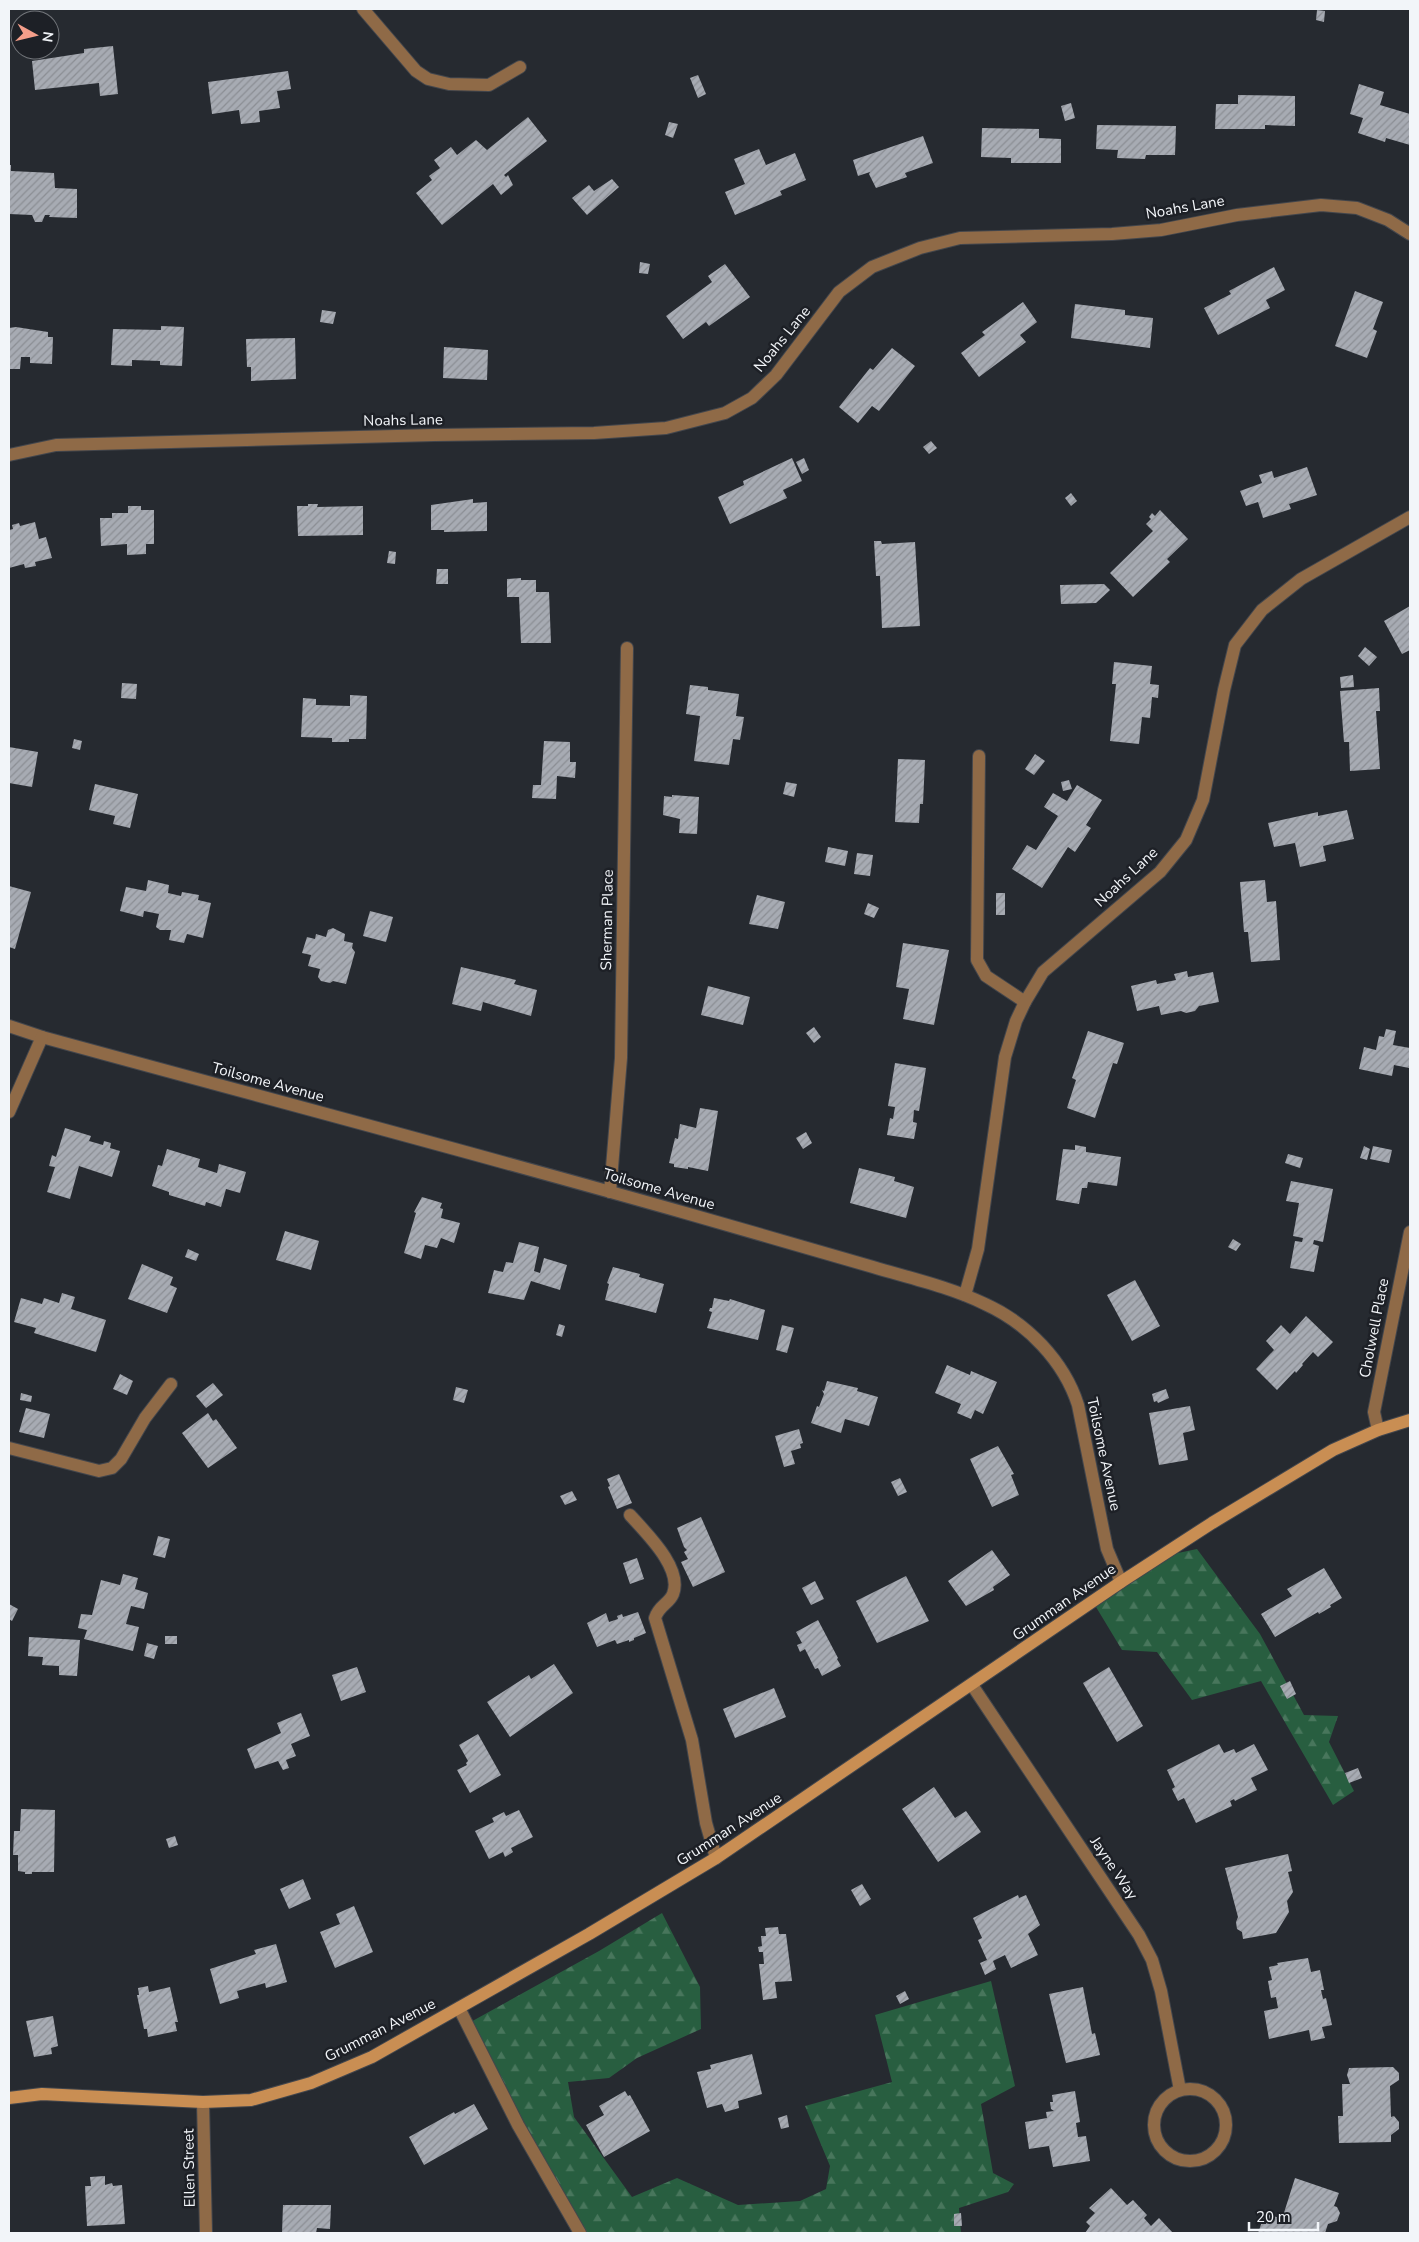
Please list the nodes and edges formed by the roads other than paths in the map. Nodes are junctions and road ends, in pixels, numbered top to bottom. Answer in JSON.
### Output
{"nodes":[{"id":1,"x":364,"y":9,"type":"edge"},
{"id":2,"x":520,"y":67,"type":"dead end"},
{"id":3,"x":1410,"y":234,"type":"edge"},
{"id":4,"x":9,"y":455,"type":"edge"},
{"id":5,"x":1410,"y":517,"type":"edge"},
{"id":6,"x":627,"y":648,"type":"dead end"},
{"id":7,"x":979,"y":756,"type":"dead end"},
{"id":8,"x":1025,"y":1002,"type":"junction"},
{"id":9,"x":9,"y":1026,"type":"edge"},
{"id":10,"x":42,"y":1037,"type":"junction"},
{"id":11,"x":9,"y":1112,"type":"edge"},
{"id":12,"x":610,"y":1192,"type":"junction"},
{"id":13,"x":1410,"y":1232,"type":"edge"},
{"id":14,"x":965,"y":1295,"type":"junction"},
{"id":15,"x":171,"y":1384,"type":"dead end"},
{"id":16,"x":1410,"y":1420,"type":"edge"},
{"id":17,"x":1378,"y":1430,"type":"junction"},
{"id":18,"x":9,"y":1448,"type":"edge"},
{"id":19,"x":630,"y":1515,"type":"dead end"},
{"id":20,"x":1121,"y":1582,"type":"junction"},
{"id":21,"x":972,"y":1685,"type":"junction"},
{"id":22,"x":716,"y":1858,"type":"junction"},
{"id":23,"x":459,"y":2008,"type":"junction"},
{"id":24,"x":1180,"y":2090,"type":"junction"},
{"id":25,"x":9,"y":2098,"type":"edge"},
{"id":26,"x":203,"y":2102,"type":"junction"},
{"id":27,"x":206,"y":2233,"type":"edge"},
{"id":28,"x":580,"y":2233,"type":"edge"}],
"edges":[{"from":1,"to":2,"type":"street"},
{"from":3,"to":4,"type":"street","name":"Noahs Lane"},
{"from":5,"to":8,"type":"street","name":"Noahs Lane"},
{"from":6,"to":12,"type":"street","name":"Sherman Place"},
{"from":7,"to":8,"type":"street"},
{"from":8,"to":14,"type":"street","name":"Noahs Lane"},
{"from":9,"to":10,"type":"street","name":"Toilsome Avenue"},
{"from":10,"to":11,"type":"street"},
{"from":10,"to":12,"type":"street","name":"Toilsome Avenue"},
{"from":12,"to":14,"type":"street","name":"Toilsome Avenue"},
{"from":13,"to":17,"type":"street","name":"Cholwell Place"},
{"from":14,"to":20,"type":"street","name":"Toilsome Avenue"},
{"from":15,"to":18,"type":"street"},
{"from":16,"to":17,"type":"street","name":"Grumman Avenue"},
{"from":17,"to":20,"type":"street","name":"Grumman Avenue"},
{"from":19,"to":22,"type":"street"},
{"from":20,"to":21,"type":"street","name":"Grumman Avenue"},
{"from":21,"to":22,"type":"street","name":"Grumman Avenue"},
{"from":21,"to":24,"type":"street","name":"Jayne Way"},
{"from":22,"to":23,"type":"street","name":"Grumman Avenue"},
{"from":23,"to":26,"type":"street","name":"Grumman Avenue"},
{"from":23,"to":28,"type":"street"},
{"from":24,"to":24,"type":"street"},
{"from":25,"to":26,"type":"street","name":"Grumman Avenue"},
{"from":26,"to":27,"type":"street","name":"Ellen Street"}]}
